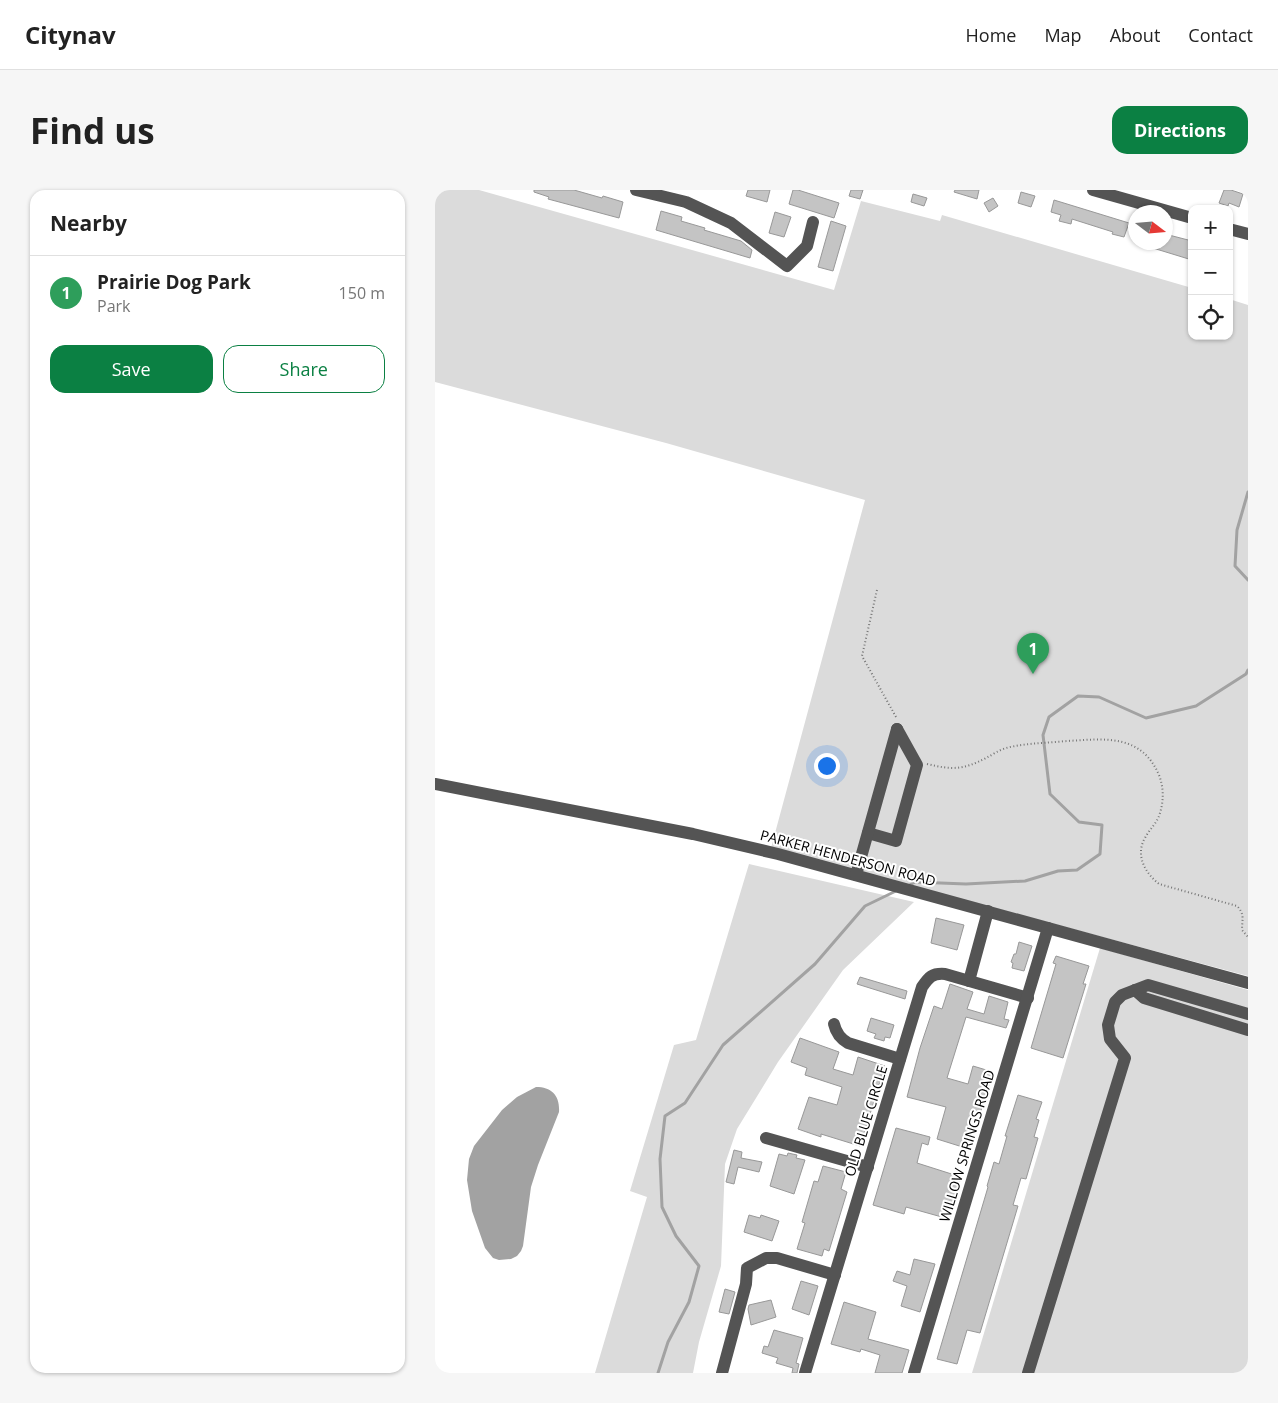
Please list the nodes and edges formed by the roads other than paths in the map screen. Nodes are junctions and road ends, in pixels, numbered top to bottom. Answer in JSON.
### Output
{"nodes":[{"id":1,"x":636,"y":190,"type":"edge"},
{"id":2,"x":1093,"y":190,"type":"edge"},
{"id":3,"x":1188,"y":217,"type":"edge"},
{"id":4,"x":813,"y":222,"type":"dead end"},
{"id":5,"x":1233,"y":230,"type":"edge"},
{"id":6,"x":1248,"y":234,"type":"edge"},
{"id":7,"x":435,"y":784,"type":"edge"},
{"id":8,"x":868,"y":833,"type":"junction"},
{"id":9,"x":856,"y":875,"type":"junction"},
{"id":10,"x":988,"y":912,"type":"junction"},
{"id":11,"x":1048,"y":928,"type":"junction"},
{"id":12,"x":969,"y":981,"type":"junction"},
{"id":13,"x":1248,"y":983,"type":"edge"},
{"id":14,"x":1135,"y":990,"type":"junction"},
{"id":15,"x":1028,"y":998,"type":"junction"},
{"id":16,"x":1248,"y":1014,"type":"edge"},
{"id":17,"x":834,"y":1024,"type":"dead end"},
{"id":18,"x":1248,"y":1030,"type":"edge"},
{"id":19,"x":900,"y":1059,"type":"junction"},
{"id":20,"x":766,"y":1138,"type":"dead end"},
{"id":21,"x":868,"y":1167,"type":"junction"},
{"id":22,"x":835,"y":1276,"type":"junction"},
{"id":23,"x":723,"y":1373,"type":"edge"},
{"id":24,"x":805,"y":1373,"type":"edge"},
{"id":25,"x":914,"y":1373,"type":"edge"},
{"id":26,"x":1029,"y":1373,"type":"edge"}],
"edges":[{"from":1,"to":4,"type":"street"},
{"from":2,"to":3,"type":"street"},
{"from":5,"to":6,"type":"street"},
{"from":7,"to":9,"type":"street","name":"PARKER HENDERSON ROAD"},
{"from":8,"to":8,"type":"street"},
{"from":8,"to":9,"type":"street"},
{"from":9,"to":10,"type":"street","name":"PARKER HENDERSON ROAD"},
{"from":10,"to":11,"type":"street","name":"PARKER HENDERSON ROAD"},
{"from":10,"to":12,"type":"street"},
{"from":11,"to":13,"type":"street","name":"PARKER HENDERSON ROAD"},
{"from":11,"to":15,"type":"street","name":"WILLOW SPRINGS ROAD"},
{"from":12,"to":15,"type":"street","name":"OLD BLUE CIRCLE"},
{"from":12,"to":19,"type":"street","name":"OLD BLUE CIRCLE"},
{"from":14,"to":16,"type":"street"},
{"from":14,"to":18,"type":"street"},
{"from":14,"to":26,"type":"street"},
{"from":15,"to":25,"type":"street","name":"WILLOW SPRINGS ROAD"},
{"from":17,"to":19,"type":"street"},
{"from":19,"to":21,"type":"street","name":"OLD BLUE CIRCLE"},
{"from":20,"to":21,"type":"street"},
{"from":21,"to":22,"type":"street","name":"OLD BLUE CIRCLE"},
{"from":22,"to":23,"type":"street"},
{"from":22,"to":24,"type":"street","name":"OLD BLUE CIRCLE"}]}
